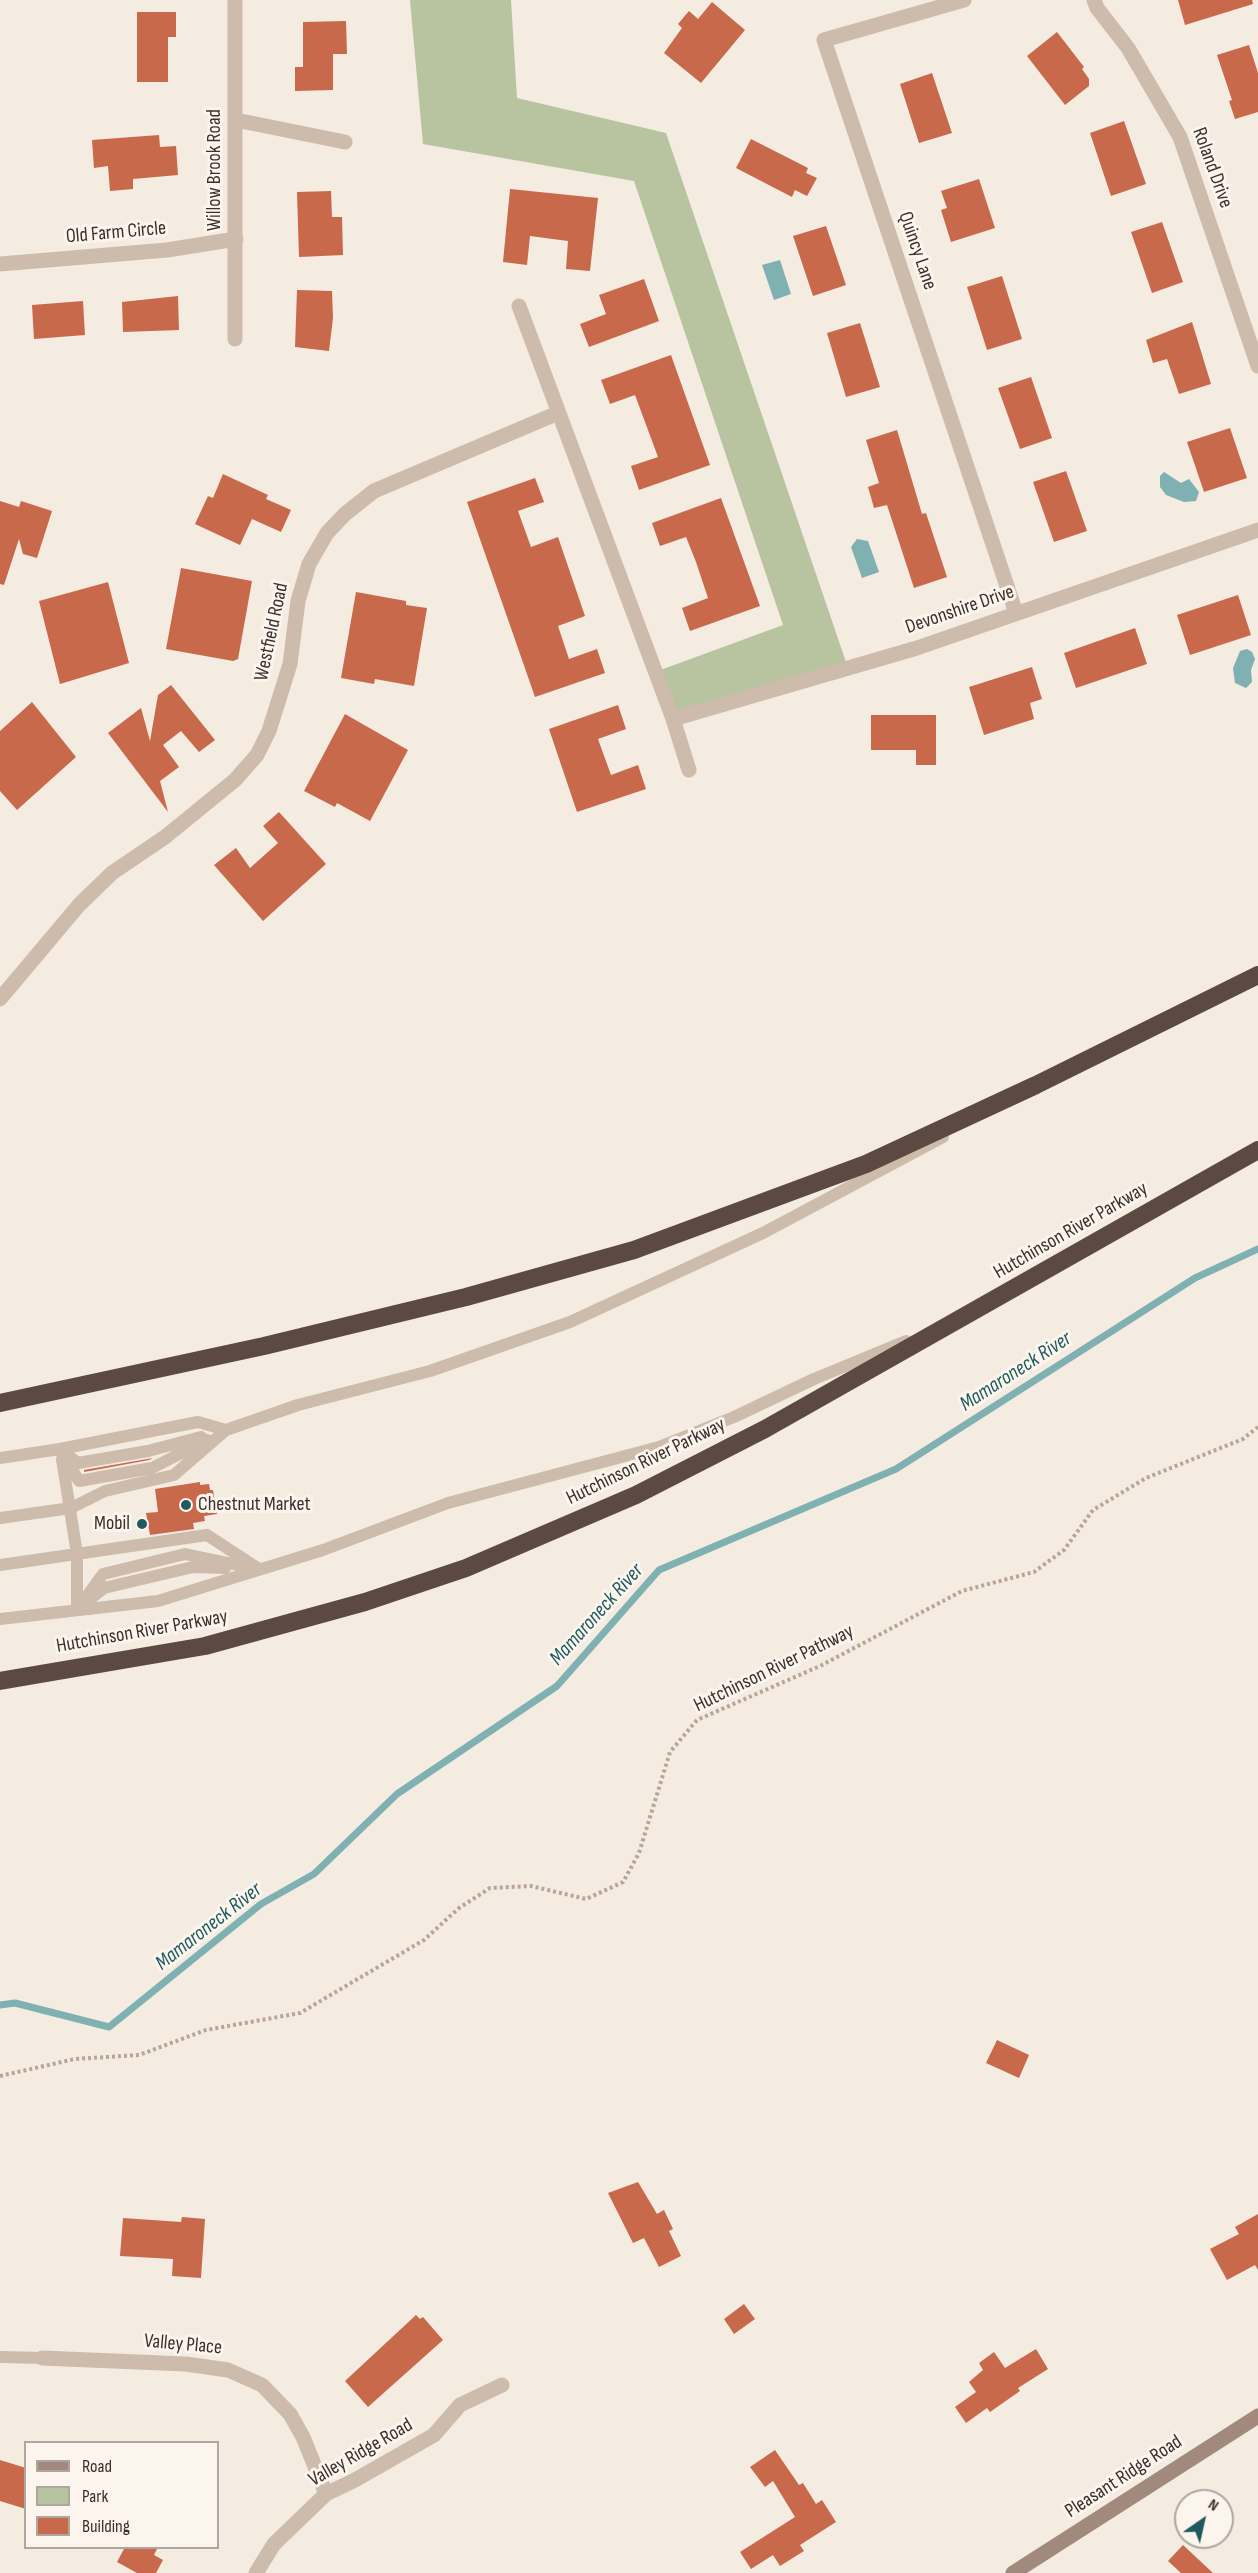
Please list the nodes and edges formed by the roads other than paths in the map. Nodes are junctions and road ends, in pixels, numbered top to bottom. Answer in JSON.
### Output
{"nodes":[{"id":1,"x":235,"y":0,"type":"edge"},
{"id":2,"x":964,"y":0,"type":"edge"},
{"id":3,"x":1094,"y":0,"type":"edge"},
{"id":4,"x":237,"y":120,"type":"junction"},
{"id":5,"x":345,"y":142,"type":"dead end"},
{"id":6,"x":236,"y":239,"type":"junction"},
{"id":7,"x":0,"y":264,"type":"edge"},
{"id":8,"x":519,"y":306,"type":"dead end"},
{"id":9,"x":235,"y":339,"type":"dead end"},
{"id":10,"x":1258,"y":366,"type":"edge"},
{"id":11,"x":558,"y":413,"type":"junction"},
{"id":12,"x":1258,"y":530,"type":"edge"},
{"id":13,"x":1016,"y":613,"type":"junction"},
{"id":14,"x":673,"y":719,"type":"junction"},
{"id":15,"x":688,"y":770,"type":"dead end"},
{"id":16,"x":1258,"y":975,"type":"edge"},
{"id":17,"x":0,"y":999,"type":"edge"},
{"id":18,"x":1036,"y":1085,"type":"junction"},
{"id":19,"x":1258,"y":1150,"type":"edge"},
{"id":20,"x":973,"y":1313,"type":"junction"},
{"id":21,"x":0,"y":1403,"type":"edge"},
{"id":22,"x":225,"y":1430,"type":"junction"},
{"id":23,"x":60,"y":1449,"type":"junction"},
{"id":24,"x":0,"y":1458,"type":"edge"},
{"id":25,"x":71,"y":1508,"type":"junction"},
{"id":26,"x":0,"y":1518,"type":"edge"},
{"id":27,"x":77,"y":1554,"type":"junction"},
{"id":28,"x":0,"y":1565,"type":"edge"},
{"id":29,"x":259,"y":1569,"type":"junction"},
{"id":30,"x":77,"y":1610,"type":"junction"},
{"id":31,"x":0,"y":1619,"type":"edge"},
{"id":32,"x":0,"y":1681,"type":"edge"},
{"id":33,"x":0,"y":2357,"type":"edge"},
{"id":34,"x":42,"y":2358,"type":"joint"},
{"id":35,"x":502,"y":2385,"type":"dead end"},
{"id":36,"x":1256,"y":2420,"type":"edge"},
{"id":37,"x":327,"y":2493,"type":"junction"},
{"id":38,"x":256,"y":2573,"type":"edge"},
{"id":39,"x":1013,"y":2573,"type":"edge"}],
"edges":[{"from":1,"to":4,"type":"street","name":"Willow Brook Road"},
{"from":2,"to":13,"type":"street","name":"Quincy Lane"},
{"from":3,"to":10,"type":"street","name":"Roland Drive"},
{"from":4,"to":5,"type":"street"},
{"from":4,"to":6,"type":"street","name":"Willow Brook Road"},
{"from":6,"to":7,"type":"street","name":"Old Farm Circle"},
{"from":6,"to":9,"type":"street","name":"Willow Brook Road"},
{"from":8,"to":11,"type":"street"},
{"from":11,"to":14,"type":"street"},
{"from":11,"to":17,"type":"street","name":"Westfield Road"},
{"from":12,"to":13,"type":"street","name":"Devonshire Drive"},
{"from":13,"to":14,"type":"street","name":"Devonshire Drive"},
{"from":14,"to":15,"type":"street"},
{"from":16,"to":18,"type":"highway"},
{"from":18,"to":21,"type":"highway"},
{"from":18,"to":22,"type":"lane"},
{"from":19,"to":20,"type":"highway","name":"Hutchinson River Parkway"},
{"from":20,"to":29,"type":"lane"},
{"from":20,"to":32,"type":"highway","name":"Hutchinson River Parkway"},
{"from":22,"to":23,"type":"lane"},
{"from":22,"to":23,"type":"lane"},
{"from":22,"to":23,"type":"lane"},
{"from":22,"to":25,"type":"lane"},
{"from":23,"to":24,"type":"lane"},
{"from":23,"to":25,"type":"lane"},
{"from":25,"to":26,"type":"lane"},
{"from":25,"to":27,"type":"lane"},
{"from":27,"to":28,"type":"lane"},
{"from":27,"to":29,"type":"lane"},
{"from":27,"to":30,"type":"lane"},
{"from":29,"to":30,"type":"lane"},
{"from":29,"to":30,"type":"lane"},
{"from":30,"to":31,"type":"lane"},
{"from":33,"to":34,"type":"lane"},
{"from":34,"to":37,"type":"street","name":"Valley Place"},
{"from":35,"to":37,"type":"street","name":"Valley Ridge Road"},
{"from":36,"to":39,"type":"street","name":"Pleasant Ridge Road"},
{"from":37,"to":38,"type":"street","name":"Valley Ridge Road"}]}
